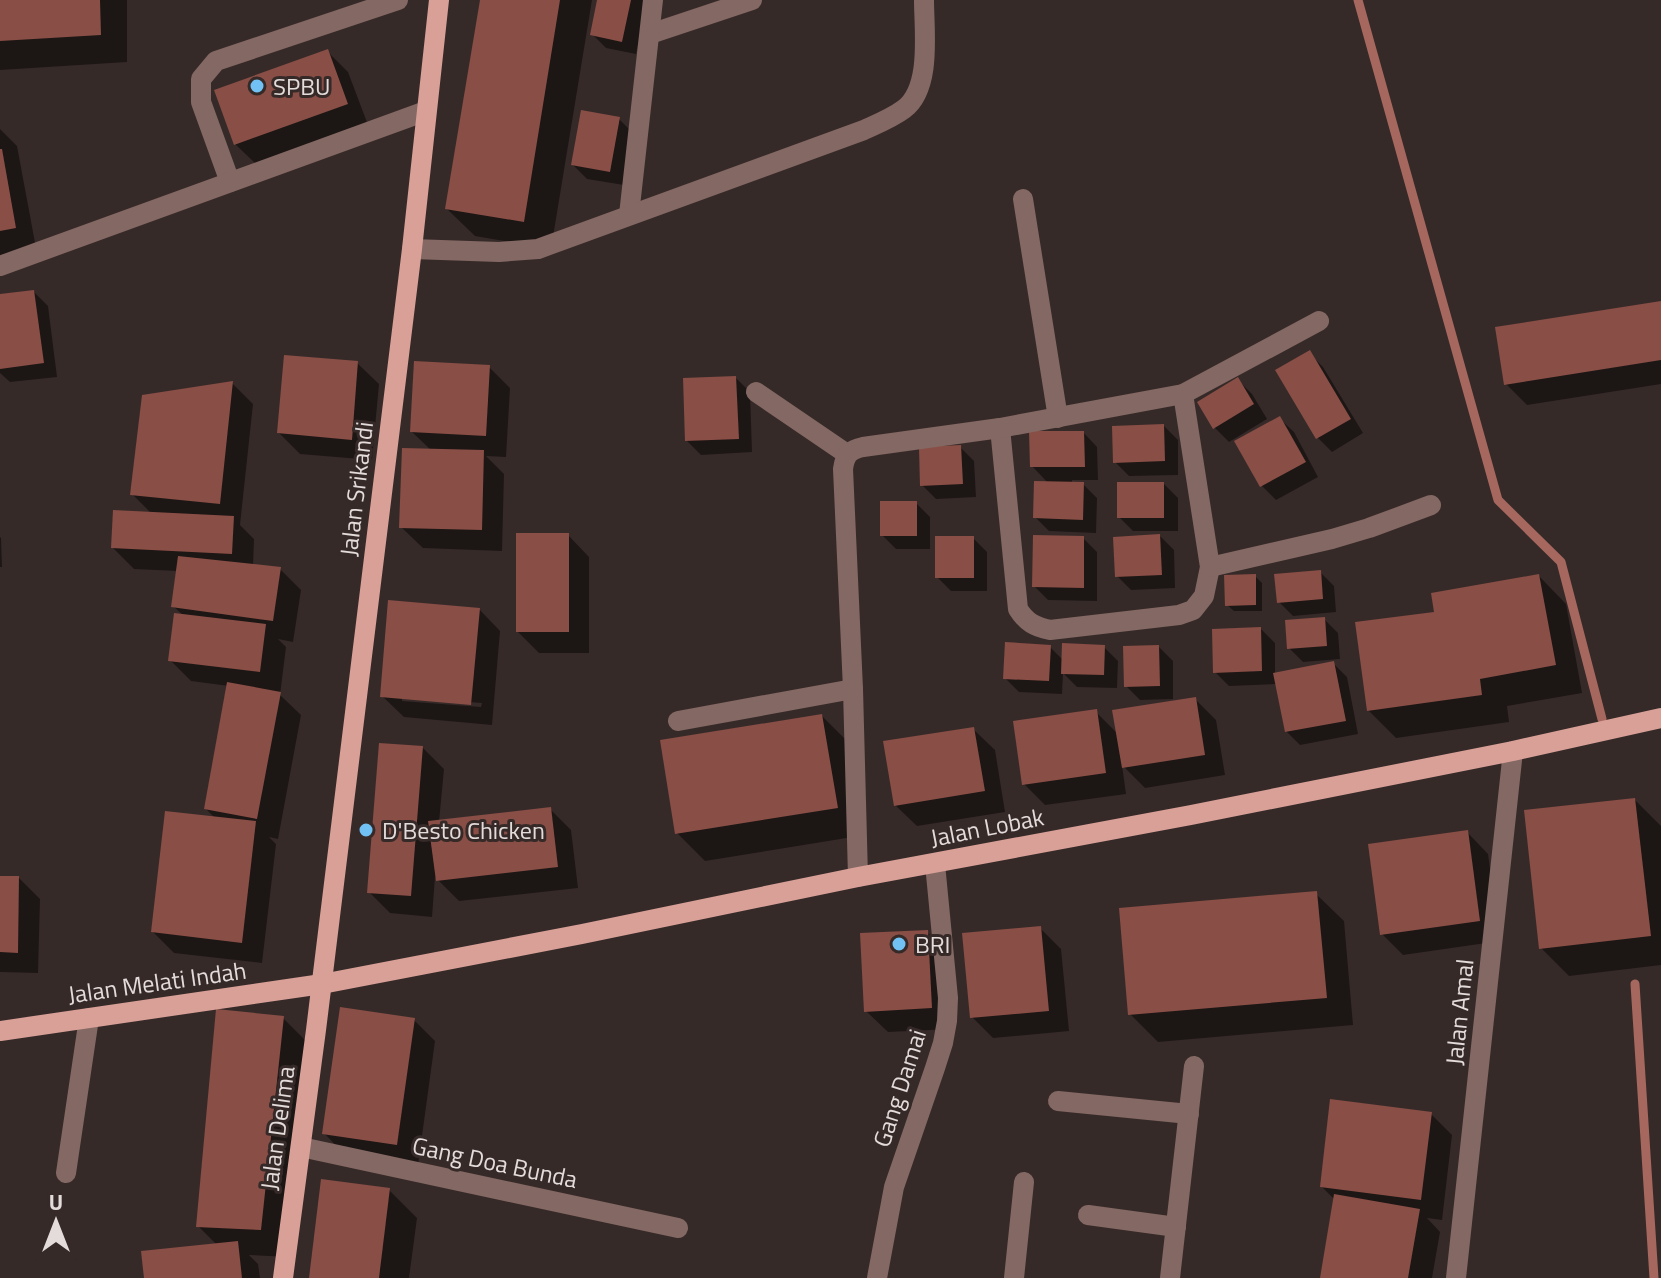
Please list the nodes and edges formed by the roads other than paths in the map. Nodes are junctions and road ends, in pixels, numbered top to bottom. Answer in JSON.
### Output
{"nodes":[{"id":1,"x":398,"y":0,"type":"edge"},
{"id":2,"x":439,"y":0,"type":"edge"},
{"id":3,"x":653,"y":0,"type":"edge"},
{"id":4,"x":752,"y":0,"type":"edge"},
{"id":5,"x":924,"y":0,"type":"edge"},
{"id":6,"x":650,"y":34,"type":"junction"},
{"id":7,"x":426,"y":111,"type":"junction"},
{"id":8,"x":230,"y":182,"type":"junction"},
{"id":9,"x":1023,"y":199,"type":"dead end"},
{"id":10,"x":629,"y":215,"type":"junction"},
{"id":11,"x":412,"y":249,"type":"junction"},
{"id":12,"x":0,"y":266,"type":"edge"},
{"id":13,"x":1319,"y":321,"type":"dead end"},
{"id":14,"x":756,"y":392,"type":"dead end"},
{"id":15,"x":1183,"y":394,"type":"junction"},
{"id":16,"x":1058,"y":418,"type":"junction"},
{"id":17,"x":1000,"y":428,"type":"junction"},
{"id":18,"x":847,"y":454,"type":"junction"},
{"id":19,"x":1431,"y":505,"type":"dead end"},
{"id":20,"x":1210,"y":567,"type":"junction"},
{"id":21,"x":853,"y":689,"type":"junction"},
{"id":22,"x":1661,"y":718,"type":"edge"},
{"id":23,"x":678,"y":721,"type":"dead end"},
{"id":24,"x":1513,"y":751,"type":"junction"},
{"id":25,"x":935,"y":864,"type":"junction"},
{"id":26,"x":858,"y":877,"type":"junction"},
{"id":27,"x":322,"y":984,"type":"junction"},
{"id":28,"x":89,"y":1018,"type":"junction"},
{"id":29,"x":0,"y":1031,"type":"edge"},
{"id":30,"x":1194,"y":1066,"type":"dead end"},
{"id":31,"x":1058,"y":1101,"type":"dead end"},
{"id":32,"x":1189,"y":1114,"type":"junction"},
{"id":33,"x":301,"y":1147,"type":"junction"},
{"id":34,"x":66,"y":1173,"type":"dead end"},
{"id":35,"x":1024,"y":1182,"type":"dead end"},
{"id":36,"x":1088,"y":1215,"type":"dead end"},
{"id":37,"x":1176,"y":1227,"type":"junction"},
{"id":38,"x":678,"y":1228,"type":"dead end"},
{"id":39,"x":283,"y":1278,"type":"edge"},
{"id":40,"x":877,"y":1278,"type":"edge"},
{"id":41,"x":1014,"y":1278,"type":"edge"},
{"id":42,"x":1170,"y":1278,"type":"edge"},
{"id":43,"x":1456,"y":1278,"type":"edge"}],
"edges":[{"from":1,"to":8,"type":"street"},
{"from":2,"to":7,"type":"main road","name":"Jalan Srikandi"},
{"from":3,"to":6,"type":"street"},
{"from":4,"to":6,"type":"street"},
{"from":5,"to":10,"type":"street"},
{"from":6,"to":10,"type":"street"},
{"from":7,"to":8,"type":"street"},
{"from":7,"to":11,"type":"main road","name":"Jalan Srikandi"},
{"from":8,"to":12,"type":"street"},
{"from":9,"to":16,"type":"street"},
{"from":10,"to":11,"type":"street"},
{"from":11,"to":27,"type":"main road","name":"Jalan Srikandi"},
{"from":13,"to":15,"type":"street"},
{"from":14,"to":18,"type":"street"},
{"from":15,"to":16,"type":"street"},
{"from":15,"to":20,"type":"street"},
{"from":16,"to":17,"type":"street"},
{"from":17,"to":18,"type":"street"},
{"from":17,"to":20,"type":"street"},
{"from":18,"to":21,"type":"street"},
{"from":19,"to":20,"type":"street"},
{"from":21,"to":23,"type":"street"},
{"from":21,"to":26,"type":"street"},
{"from":22,"to":24,"type":"main road","name":"Jalan Lobak"},
{"from":24,"to":25,"type":"main road","name":"Jalan Lobak"},
{"from":24,"to":43,"type":"street","name":"Jalan Amal"},
{"from":25,"to":26,"type":"main road","name":"Jalan Lobak"},
{"from":25,"to":40,"type":"street","name":"Gang Damai"},
{"from":26,"to":27,"type":"main road","name":"Jalan Lobak"},
{"from":27,"to":28,"type":"main road","name":"Jalan Melati Indah"},
{"from":27,"to":33,"type":"main road","name":"Jalan Delima"},
{"from":28,"to":29,"type":"main road","name":"Jalan Melati Indah"},
{"from":28,"to":34,"type":"street"},
{"from":30,"to":32,"type":"street"},
{"from":31,"to":32,"type":"street"},
{"from":32,"to":37,"type":"street"},
{"from":33,"to":38,"type":"street","name":"Gang Doa Bunda"},
{"from":33,"to":39,"type":"main road","name":"Jalan Delima"},
{"from":35,"to":41,"type":"street"},
{"from":36,"to":37,"type":"street"},
{"from":37,"to":42,"type":"street"}]}
